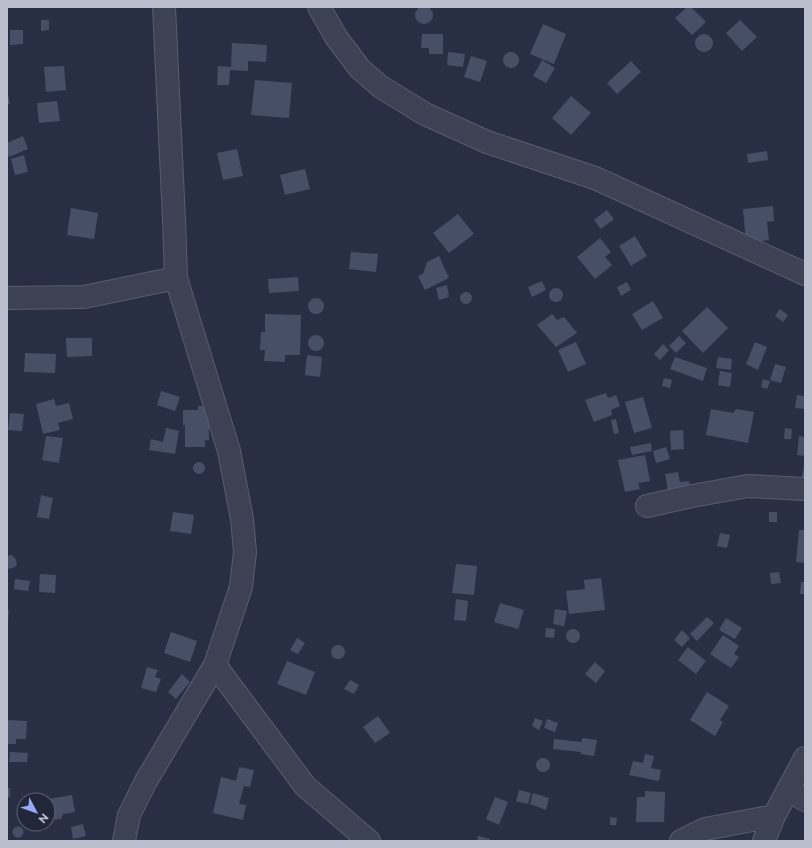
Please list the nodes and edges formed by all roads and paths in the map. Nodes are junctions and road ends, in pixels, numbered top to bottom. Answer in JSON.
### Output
{"nodes":[{"id":1,"x":164,"y":7,"type":"edge"},
{"id":2,"x":319,"y":7,"type":"edge"},
{"id":3,"x":805,"y":274,"type":"edge"},
{"id":4,"x":176,"y":278,"type":"junction"},
{"id":5,"x":7,"y":298,"type":"edge"},
{"id":6,"x":805,"y":489,"type":"edge"},
{"id":7,"x":647,"y":506,"type":"dead end"},
{"id":8,"x":214,"y":665,"type":"junction"},
{"id":9,"x":805,"y":758,"type":"edge"},
{"id":10,"x":796,"y":795,"type":"edge"},
{"id":11,"x":774,"y":816,"type":"junction"},
{"id":12,"x":124,"y":841,"type":"edge"},
{"id":13,"x":369,"y":841,"type":"edge"},
{"id":14,"x":681,"y":841,"type":"edge"},
{"id":15,"x":764,"y":841,"type":"edge"}],
"edges":[{"from":1,"to":4,"type":"street"},
{"from":2,"to":3,"type":"street"},
{"from":4,"to":5,"type":"street"},
{"from":4,"to":8,"type":"street"},
{"from":6,"to":7,"type":"street"},
{"from":8,"to":12,"type":"street"},
{"from":8,"to":13,"type":"street"},
{"from":9,"to":10,"type":"street"},
{"from":10,"to":11,"type":"street"},
{"from":11,"to":14,"type":"street"},
{"from":11,"to":15,"type":"street"}]}
